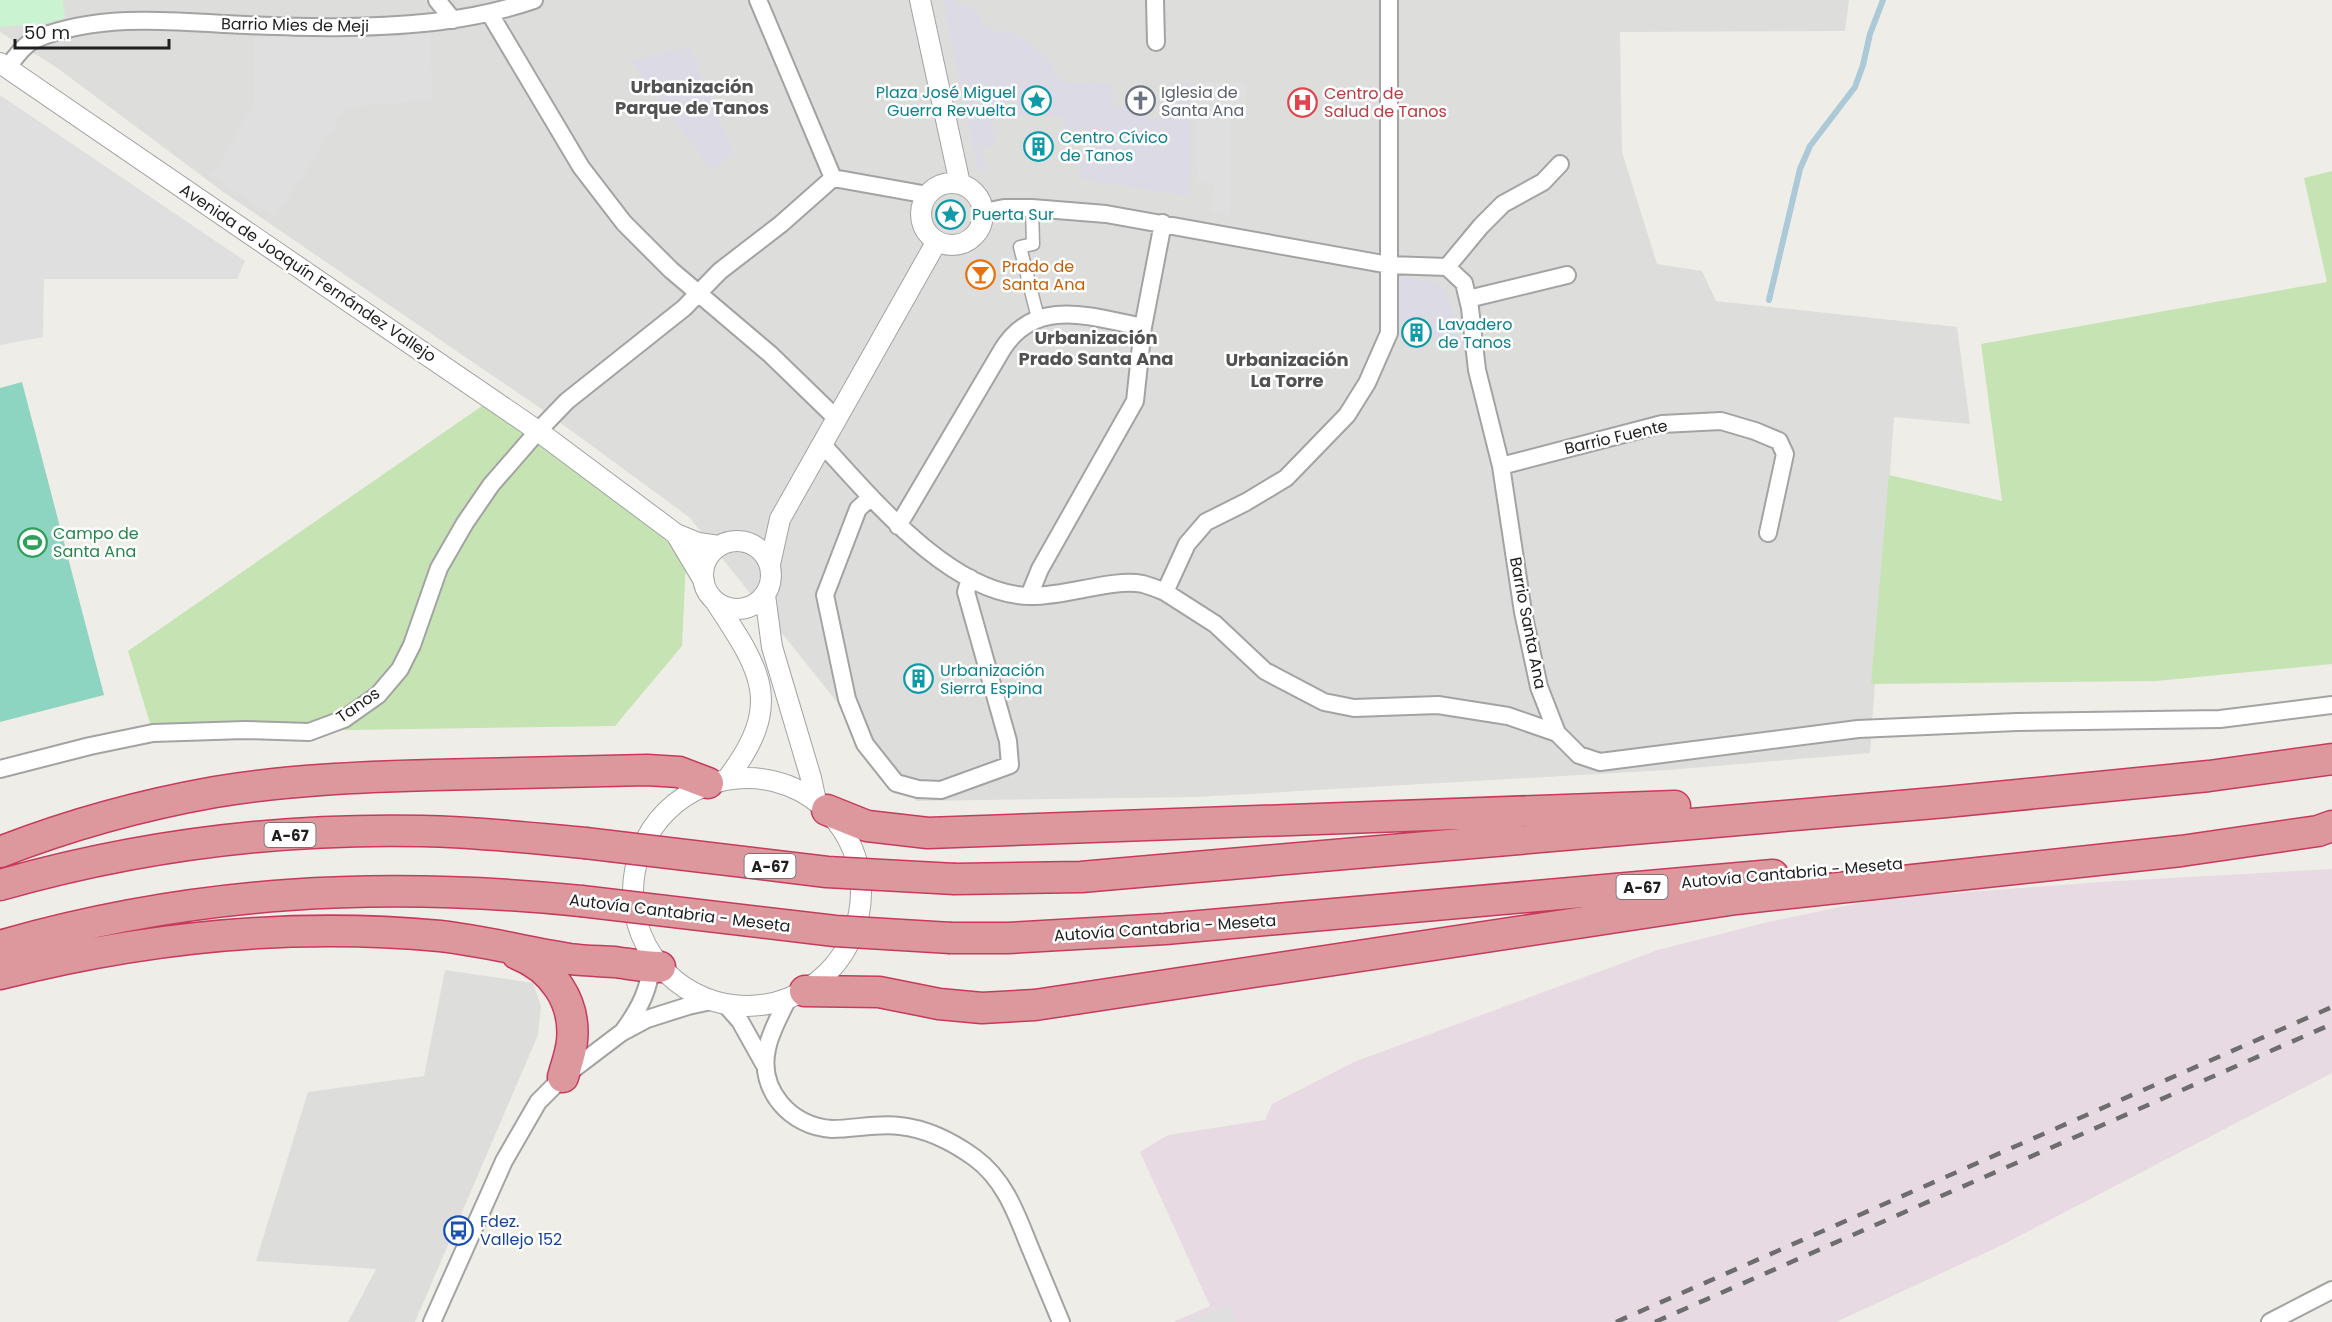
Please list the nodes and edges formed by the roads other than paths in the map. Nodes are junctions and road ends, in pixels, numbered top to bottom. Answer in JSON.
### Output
{"nodes":[{"id":1,"x":437,"y":0,"type":"edge"},
{"id":2,"x":534,"y":0,"type":"edge"},
{"id":3,"x":758,"y":0,"type":"edge"},
{"id":4,"x":920,"y":0,"type":"edge"},
{"id":5,"x":1155,"y":0,"type":"edge"},
{"id":6,"x":1389,"y":0,"type":"edge"},
{"id":7,"x":515,"y":3,"type":"edge"},
{"id":8,"x":490,"y":14,"type":"junction"},
{"id":9,"x":453,"y":20,"type":"junction"},
{"id":10,"x":1156,"y":42,"type":"dead end"},
{"id":11,"x":4,"y":66,"type":"edge"},
{"id":12,"x":1560,"y":164,"type":"dead end"},
{"id":13,"x":833,"y":178,"type":"junction"},
{"id":14,"x":960,"y":184,"type":"junction"},
{"id":15,"x":928,"y":195,"type":"junction"},
{"id":16,"x":1032,"y":208,"type":"junction"},
{"id":17,"x":984,"y":212,"type":"junction"},
{"id":18,"x":1163,"y":222,"type":"junction"},
{"id":19,"x":937,"y":241,"type":"junction"},
{"id":20,"x":1389,"y":265,"type":"junction"},
{"id":21,"x":1447,"y":267,"type":"junction"},
{"id":22,"x":1567,"y":275,"type":"dead end"},
{"id":23,"x":698,"y":293,"type":"junction"},
{"id":24,"x":1468,"y":299,"type":"junction"},
{"id":25,"x":1038,"y":318,"type":"junction"},
{"id":26,"x":1143,"y":327,"type":"junction"},
{"id":27,"x":836,"y":418,"type":"junction"},
{"id":28,"x":538,"y":431,"type":"junction"},
{"id":29,"x":822,"y":444,"type":"junction"},
{"id":30,"x":1501,"y":466,"type":"junction"},
{"id":31,"x":871,"y":497,"type":"junction"},
{"id":32,"x":780,"y":519,"type":"junction"},
{"id":33,"x":898,"y":526,"type":"junction"},
{"id":34,"x":1768,"y":533,"type":"dead end"},
{"id":35,"x":676,"y":534,"type":"junction"},
{"id":36,"x":740,"y":542,"type":"junction"},
{"id":37,"x":719,"y":546,"type":"junction"},
{"id":38,"x":770,"y":564,"type":"junction"},
{"id":39,"x":970,"y":578,"type":"junction"},
{"id":40,"x":704,"y":581,"type":"junction"},
{"id":41,"x":1165,"y":592,"type":"junction"},
{"id":42,"x":765,"y":595,"type":"junction"},
{"id":43,"x":1029,"y":596,"type":"junction"},
{"id":44,"x":715,"y":601,"type":"junction"},
{"id":45,"x":2332,"y":705,"type":"edge"},
{"id":46,"x":1557,"y":733,"type":"junction"},
{"id":47,"x":2332,"y":759,"type":"edge"},
{"id":48,"x":0,"y":769,"type":"edge"},
{"id":49,"x":718,"y":781,"type":"junction"},
{"id":50,"x":2038,"y":791,"type":"junction"},
{"id":51,"x":821,"y":805,"type":"junction"},
{"id":52,"x":2332,"y":818,"type":"edge"},
{"id":53,"x":2332,"y":826,"type":"edge"},
{"id":54,"x":0,"y":852,"type":"edge"},
{"id":55,"x":0,"y":885,"type":"edge"},
{"id":56,"x":480,"y":941,"type":"junction"},
{"id":57,"x":0,"y":946,"type":"edge"},
{"id":58,"x":654,"y":963,"type":"junction"},
{"id":59,"x":0,"y":974,"type":"edge"},
{"id":60,"x":796,"y":994,"type":"junction"},
{"id":61,"x":717,"y":1002,"type":"junction"},
{"id":62,"x":621,"y":1033,"type":"junction"},
{"id":63,"x":764,"y":1064,"type":"junction"},
{"id":64,"x":563,"y":1077,"type":"junction"},
{"id":65,"x":2332,"y":1290,"type":"edge"},
{"id":66,"x":432,"y":1322,"type":"edge"},
{"id":67,"x":1061,"y":1322,"type":"edge"},
{"id":68,"x":2270,"y":1322,"type":"edge"}],
"edges":[{"from":1,"to":9,"type":"street"},
{"from":2,"to":7,"type":"street","name":"Barrio Mies de Meji"},
{"from":3,"to":13,"type":"street"},
{"from":4,"to":14,"type":"street"},
{"from":5,"to":10,"type":"street"},
{"from":6,"to":20,"type":"street"},
{"from":7,"to":8,"type":"street","name":"Barrio Mies de Meji"},
{"from":8,"to":9,"type":"street","name":"Barrio Mies de Meji"},
{"from":8,"to":23,"type":"street"},
{"from":9,"to":11,"type":"street","name":"Barrio Mies de Meji"},
{"from":11,"to":28,"type":"street","name":"Avenida de Joaquín Fernández Vallejo"},
{"from":12,"to":21,"type":"street"},
{"from":13,"to":15,"type":"street"},
{"from":13,"to":23,"type":"street"},
{"from":14,"to":15,"type":"street"},
{"from":14,"to":17,"type":"street"},
{"from":15,"to":19,"type":"street"},
{"from":16,"to":17,"type":"street"},
{"from":16,"to":18,"type":"street"},
{"from":16,"to":25,"type":"street"},
{"from":17,"to":19,"type":"street"},
{"from":18,"to":20,"type":"street"},
{"from":18,"to":26,"type":"street"},
{"from":19,"to":27,"type":"street"},
{"from":20,"to":21,"type":"street"},
{"from":20,"to":41,"type":"street"},
{"from":21,"to":24,"type":"street"},
{"from":22,"to":24,"type":"street"},
{"from":23,"to":27,"type":"street"},
{"from":23,"to":28,"type":"street","name":"Tanos"},
{"from":24,"to":30,"type":"street","name":"Barrio Santa Ana"},
{"from":25,"to":26,"type":"street"},
{"from":25,"to":33,"type":"street"},
{"from":26,"to":43,"type":"street"},
{"from":27,"to":29,"type":"street"},
{"from":28,"to":35,"type":"street","name":"Avenida de Joaquín Fernández Vallejo"},
{"from":28,"to":48,"type":"street","name":"Tanos"},
{"from":29,"to":31,"type":"street"},
{"from":29,"to":32,"type":"street"},
{"from":30,"to":34,"type":"street","name":"Barrio Fuente"},
{"from":30,"to":46,"type":"street","name":"Barrio Santa Ana"},
{"from":31,"to":33,"type":"street"},
{"from":31,"to":39,"type":"street"},
{"from":32,"to":36,"type":"street"},
{"from":32,"to":38,"type":"street"},
{"from":33,"to":39,"type":"street"},
{"from":35,"to":37,"type":"street"},
{"from":35,"to":40,"type":"street"},
{"from":36,"to":37,"type":"street"},
{"from":36,"to":38,"type":"street"},
{"from":37,"to":40,"type":"street"},
{"from":38,"to":42,"type":"street"},
{"from":39,"to":43,"type":"street"},
{"from":40,"to":44,"type":"street"},
{"from":41,"to":43,"type":"street"},
{"from":41,"to":46,"type":"street"},
{"from":42,"to":44,"type":"street"},
{"from":42,"to":51,"type":"street"},
{"from":44,"to":49,"type":"street"},
{"from":45,"to":46,"type":"street"},
{"from":47,"to":50,"type":"highway","number":"A-67"},
{"from":49,"to":51,"type":"street"},
{"from":49,"to":54,"type":"highway"},
{"from":49,"to":58,"type":"street"},
{"from":50,"to":51,"type":"highway"},
{"from":50,"to":55,"type":"highway","number":"A-67","bridge":true},
{"from":51,"to":60,"type":"street"},
{"from":52,"to":57,"type":"highway","name":"Autovía Cantabria - Meseta","number":"A-67","bridge":true},
{"from":53,"to":60,"type":"highway"},
{"from":56,"to":58,"type":"highway"},
{"from":56,"to":59,"type":"highway"},
{"from":56,"to":64,"type":"highway"},
{"from":58,"to":61,"type":"street"},
{"from":58,"to":62,"type":"street"},
{"from":60,"to":61,"type":"street"},
{"from":60,"to":63,"type":"street"},
{"from":61,"to":62,"type":"street"},
{"from":61,"to":63,"type":"street"},
{"from":62,"to":64,"type":"street"},
{"from":63,"to":67,"type":"street"},
{"from":64,"to":66,"type":"street"},
{"from":65,"to":68,"type":"street"}]}
